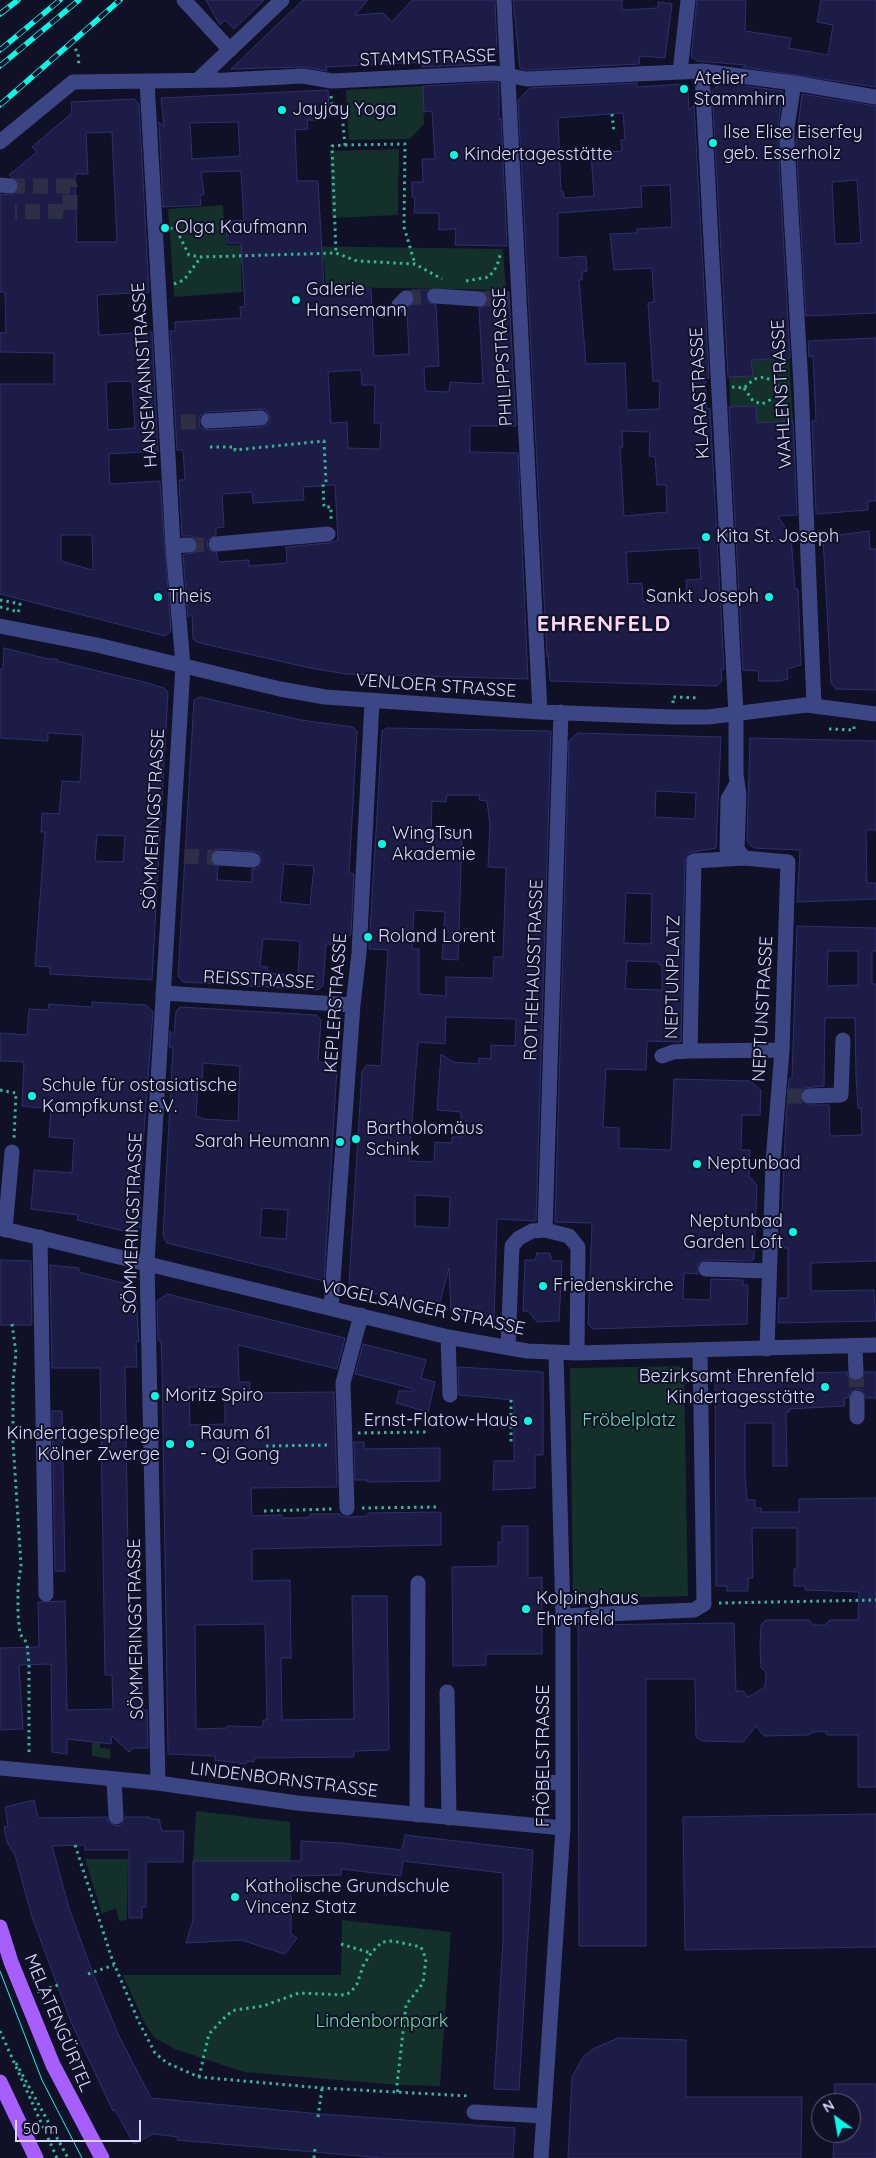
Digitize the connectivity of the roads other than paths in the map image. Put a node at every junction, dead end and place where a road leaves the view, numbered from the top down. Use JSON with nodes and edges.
{"nodes":[{"id":1,"x":184,"y":0,"type":"edge"},
{"id":2,"x":282,"y":0,"type":"edge"},
{"id":3,"x":504,"y":0,"type":"edge"},
{"id":4,"x":688,"y":0,"type":"edge"},
{"id":5,"x":230,"y":50,"type":"junction"},
{"id":6,"x":702,"y":71,"type":"junction"},
{"id":7,"x":680,"y":72,"type":"junction"},
{"id":8,"x":509,"y":75,"type":"junction"},
{"id":9,"x":199,"y":79,"type":"junction"},
{"id":10,"x":147,"y":82,"type":"junction"},
{"id":11,"x":794,"y":83,"type":"junction"},
{"id":12,"x":876,"y":97,"type":"edge"},
{"id":13,"x":0,"y":142,"type":"edge"},
{"id":14,"x":435,"y":296,"type":"tunnel mouth"},
{"id":15,"x":479,"y":299,"type":"tunnel mouth"},
{"id":16,"x":261,"y":418,"type":"dead end"},
{"id":17,"x":208,"y":421,"type":"tunnel mouth"},
{"id":18,"x":328,"y":534,"type":"road end"},
{"id":19,"x":216,"y":544,"type":"tunnel mouth"},
{"id":20,"x":189,"y":545,"type":"tunnel mouth"},
{"id":21,"x":173,"y":546,"type":"junction"},
{"id":22,"x":0,"y":626,"type":"edge"},
{"id":23,"x":183,"y":666,"type":"junction"},
{"id":24,"x":372,"y":701,"type":"junction"},
{"id":25,"x":814,"y":705,"type":"junction"},
{"id":26,"x":540,"y":712,"type":"junction"},
{"id":27,"x":561,"y":712,"type":"junction"},
{"id":28,"x":736,"y":714,"type":"junction"},
{"id":29,"x":876,"y":714,"type":"edge"},
{"id":30,"x":736,"y":785,"type":"junction"},
{"id":31,"x":727,"y":849,"type":"dead end"},
{"id":32,"x":219,"y":858,"type":"tunnel mouth"},
{"id":33,"x":744,"y":858,"type":"junction"},
{"id":34,"x":254,"y":860,"type":"dead end"},
{"id":35,"x":163,"y":993,"type":"junction"},
{"id":36,"x":354,"y":1004,"type":"junction"},
{"id":37,"x":843,"y":1040,"type":"dead end"},
{"id":38,"x":782,"y":1050,"type":"junction"},
{"id":39,"x":690,"y":1051,"type":"junction"},
{"id":40,"x":662,"y":1056,"type":"dead end"},
{"id":41,"x":809,"y":1096,"type":"tunnel mouth"},
{"id":42,"x":13,"y":1148,"type":"road end"},
{"id":43,"x":2,"y":1229,"type":"edge"},
{"id":44,"x":545,"y":1230,"type":"junction"},
{"id":45,"x":40,"y":1237,"type":"junction"},
{"id":46,"x":147,"y":1263,"type":"junction"},
{"id":47,"x":706,"y":1269,"type":"dead end"},
{"id":48,"x":769,"y":1271,"type":"junction"},
{"id":49,"x":332,"y":1308,"type":"junction"},
{"id":50,"x":361,"y":1315,"type":"junction"},
{"id":51,"x":448,"y":1337,"type":"junction"},
{"id":52,"x":876,"y":1345,"type":"edge"},
{"id":53,"x":855,"y":1346,"type":"junction"},
{"id":54,"x":508,"y":1348,"type":"junction"},
{"id":55,"x":767,"y":1349,"type":"junction"},
{"id":56,"x":700,"y":1351,"type":"junction"},
{"id":57,"x":556,"y":1353,"type":"junction"},
{"id":58,"x":578,"y":1353,"type":"junction"},
{"id":59,"x":856,"y":1372,"type":"tunnel mouth"},
{"id":60,"x":450,"y":1395,"type":"dead end"},
{"id":61,"x":857,"y":1398,"type":"tunnel mouth"},
{"id":62,"x":857,"y":1417,"type":"dead end"},
{"id":63,"x":347,"y":1508,"type":"dead end"},
{"id":64,"x":418,"y":1583,"type":"dead end"},
{"id":65,"x":46,"y":1594,"type":"dead end"},
{"id":66,"x":563,"y":1616,"type":"junction"},
{"id":67,"x":447,"y":1692,"type":"dead end"},
{"id":68,"x":0,"y":1768,"type":"edge"},
{"id":69,"x":114,"y":1780,"type":"junction"},
{"id":70,"x":563,"y":1782,"type":"junction"},
{"id":71,"x":158,"y":1783,"type":"junction"},
{"id":72,"x":542,"y":1783,"type":"dead end"},
{"id":73,"x":417,"y":1815,"type":"junction"},
{"id":74,"x":116,"y":1817,"type":"dead end"},
{"id":75,"x":449,"y":1818,"type":"junction"},
{"id":76,"x":563,"y":1828,"type":"junction"},
{"id":77,"x":0,"y":1927,"type":"edge"},
{"id":78,"x":0,"y":2082,"type":"edge"},
{"id":79,"x":474,"y":2112,"type":"dead end"},
{"id":80,"x":544,"y":2116,"type":"junction"},
{"id":81,"x":36,"y":2158,"type":"edge"},
{"id":82,"x":102,"y":2158,"type":"edge"},
{"id":83,"x":541,"y":2158,"type":"edge"}],
"edges":[{"from":1,"to":5,"type":"street"},
{"from":2,"to":5,"type":"street"},
{"from":3,"to":8,"type":"street","name":"PHILIPPSTRASSE"},
{"from":4,"to":7,"type":"street"},
{"from":5,"to":9,"type":"street"},
{"from":6,"to":7,"type":"street","name":"STAMMSTRASSE"},
{"from":6,"to":11,"type":"street","name":"STAMMSTRASSE"},
{"from":6,"to":28,"type":"street","name":"KLARASTRASSE"},
{"from":7,"to":8,"type":"street","name":"STAMMSTRASSE"},
{"from":8,"to":9,"type":"street","name":"STAMMSTRASSE"},
{"from":8,"to":26,"type":"street","name":"PHILIPPSTRASSE"},
{"from":9,"to":10,"type":"street","name":"STAMMSTRASSE"},
{"from":10,"to":13,"type":"street","name":"STAMMSTRASSE"},
{"from":10,"to":21,"type":"street","name":"HANSEMANNSTRASSE"},
{"from":11,"to":12,"type":"street","name":"STAMMSTRASSE"},
{"from":11,"to":25,"type":"street","name":"WAHLENSTRASSE"},
{"from":14,"to":15,"type":"street"},
{"from":16,"to":17,"type":"street"},
{"from":18,"to":19,"type":"street"},
{"from":20,"to":21,"type":"street"},
{"from":21,"to":23,"type":"street","name":"HANSEMANNSTRASSE"},
{"from":22,"to":23,"type":"street","name":"VENLOER STRASSE"},
{"from":23,"to":24,"type":"street","name":"VENLOER STRASSE"},
{"from":23,"to":35,"type":"street","name":"SÖMMERINGSTRASSE"},
{"from":24,"to":26,"type":"street","name":"VENLOER STRASSE"},
{"from":24,"to":36,"type":"street","name":"KEPLERSTRASSE"},
{"from":25,"to":28,"type":"street","name":"VENLOER STRASSE"},
{"from":25,"to":29,"type":"street","name":"VENLOER STRASSE"},
{"from":26,"to":27,"type":"street","name":"VENLOER STRASSE"},
{"from":27,"to":28,"type":"street","name":"VENLOER STRASSE"},
{"from":27,"to":44,"type":"street","name":"ROTHEHAUSSTRASSE"},
{"from":28,"to":30,"type":"street"},
{"from":30,"to":31,"type":"street"},
{"from":30,"to":33,"type":"street"},
{"from":32,"to":34,"type":"street"},
{"from":33,"to":38,"type":"street","name":"NEPTUNSTRASSE"},
{"from":33,"to":39,"type":"street","name":"NEPTUNPLATZ"},
{"from":35,"to":36,"type":"street","name":"REISSTRASSE"},
{"from":35,"to":46,"type":"street","name":"SÖMMERINGSTRASSE"},
{"from":36,"to":49,"type":"street","name":"KEPLERSTRASSE"},
{"from":37,"to":41,"type":"street"},
{"from":38,"to":39,"type":"street","name":"NEPTUNPLATZ"},
{"from":38,"to":48,"type":"street","name":"NEPTUNSTRASSE"},
{"from":39,"to":40,"type":"street"},
{"from":42,"to":43,"type":"street"},
{"from":43,"to":45,"type":"street","name":"VOGELSANGER STRASSE"},
{"from":44,"to":54,"type":"street"},
{"from":44,"to":58,"type":"street"},
{"from":45,"to":46,"type":"street","name":"VOGELSANGER STRASSE"},
{"from":45,"to":65,"type":"street"},
{"from":46,"to":49,"type":"street","name":"VOGELSANGER STRASSE"},
{"from":46,"to":71,"type":"street","name":"SÖMMERINGSTRASSE"},
{"from":47,"to":48,"type":"street"},
{"from":48,"to":55,"type":"street","name":"NEPTUNSTRASSE"},
{"from":49,"to":50,"type":"street","name":"VOGELSANGER STRASSE"},
{"from":50,"to":51,"type":"street","name":"VOGELSANGER STRASSE"},
{"from":50,"to":63,"type":"street"},
{"from":51,"to":54,"type":"street","name":"VOGELSANGER STRASSE"},
{"from":51,"to":60,"type":"street"},
{"from":52,"to":53,"type":"street","name":"VOGELSANGER STRASSE"},
{"from":53,"to":55,"type":"street","name":"VOGELSANGER STRASSE"},
{"from":53,"to":59,"type":"street"},
{"from":54,"to":57,"type":"street","name":"VOGELSANGER STRASSE"},
{"from":55,"to":56,"type":"street","name":"VOGELSANGER STRASSE"},
{"from":56,"to":58,"type":"street","name":"VOGELSANGER STRASSE"},
{"from":56,"to":66,"type":"street"},
{"from":57,"to":58,"type":"street","name":"VOGELSANGER STRASSE"},
{"from":57,"to":66,"type":"street","name":"FRÖBELSTRASSE"},
{"from":61,"to":62,"type":"street"},
{"from":64,"to":73,"type":"street"},
{"from":66,"to":70,"type":"street","name":"FRÖBELSTRASSE"},
{"from":67,"to":75,"type":"street"},
{"from":68,"to":69,"type":"street","name":"LINDENBORNSTRASSE"},
{"from":69,"to":71,"type":"street","name":"LINDENBORNSTRASSE"},
{"from":69,"to":74,"type":"street"},
{"from":70,"to":72,"type":"street"},
{"from":70,"to":76,"type":"street","name":"FRÖBELSTRASSE"},
{"from":71,"to":73,"type":"street","name":"LINDENBORNSTRASSE"},
{"from":73,"to":75,"type":"street","name":"LINDENBORNSTRASSE"},
{"from":75,"to":76,"type":"street","name":"LINDENBORNSTRASSE"},
{"from":76,"to":80,"type":"street","name":"FRÖBELSTRASSE"},
{"from":77,"to":82,"type":"main road","name":"MELATENGÜRTEL"},
{"from":78,"to":81,"type":"main road"},
{"from":79,"to":80,"type":"street"},
{"from":80,"to":83,"type":"street","name":"FRÖBELSTRASSE"}]}
